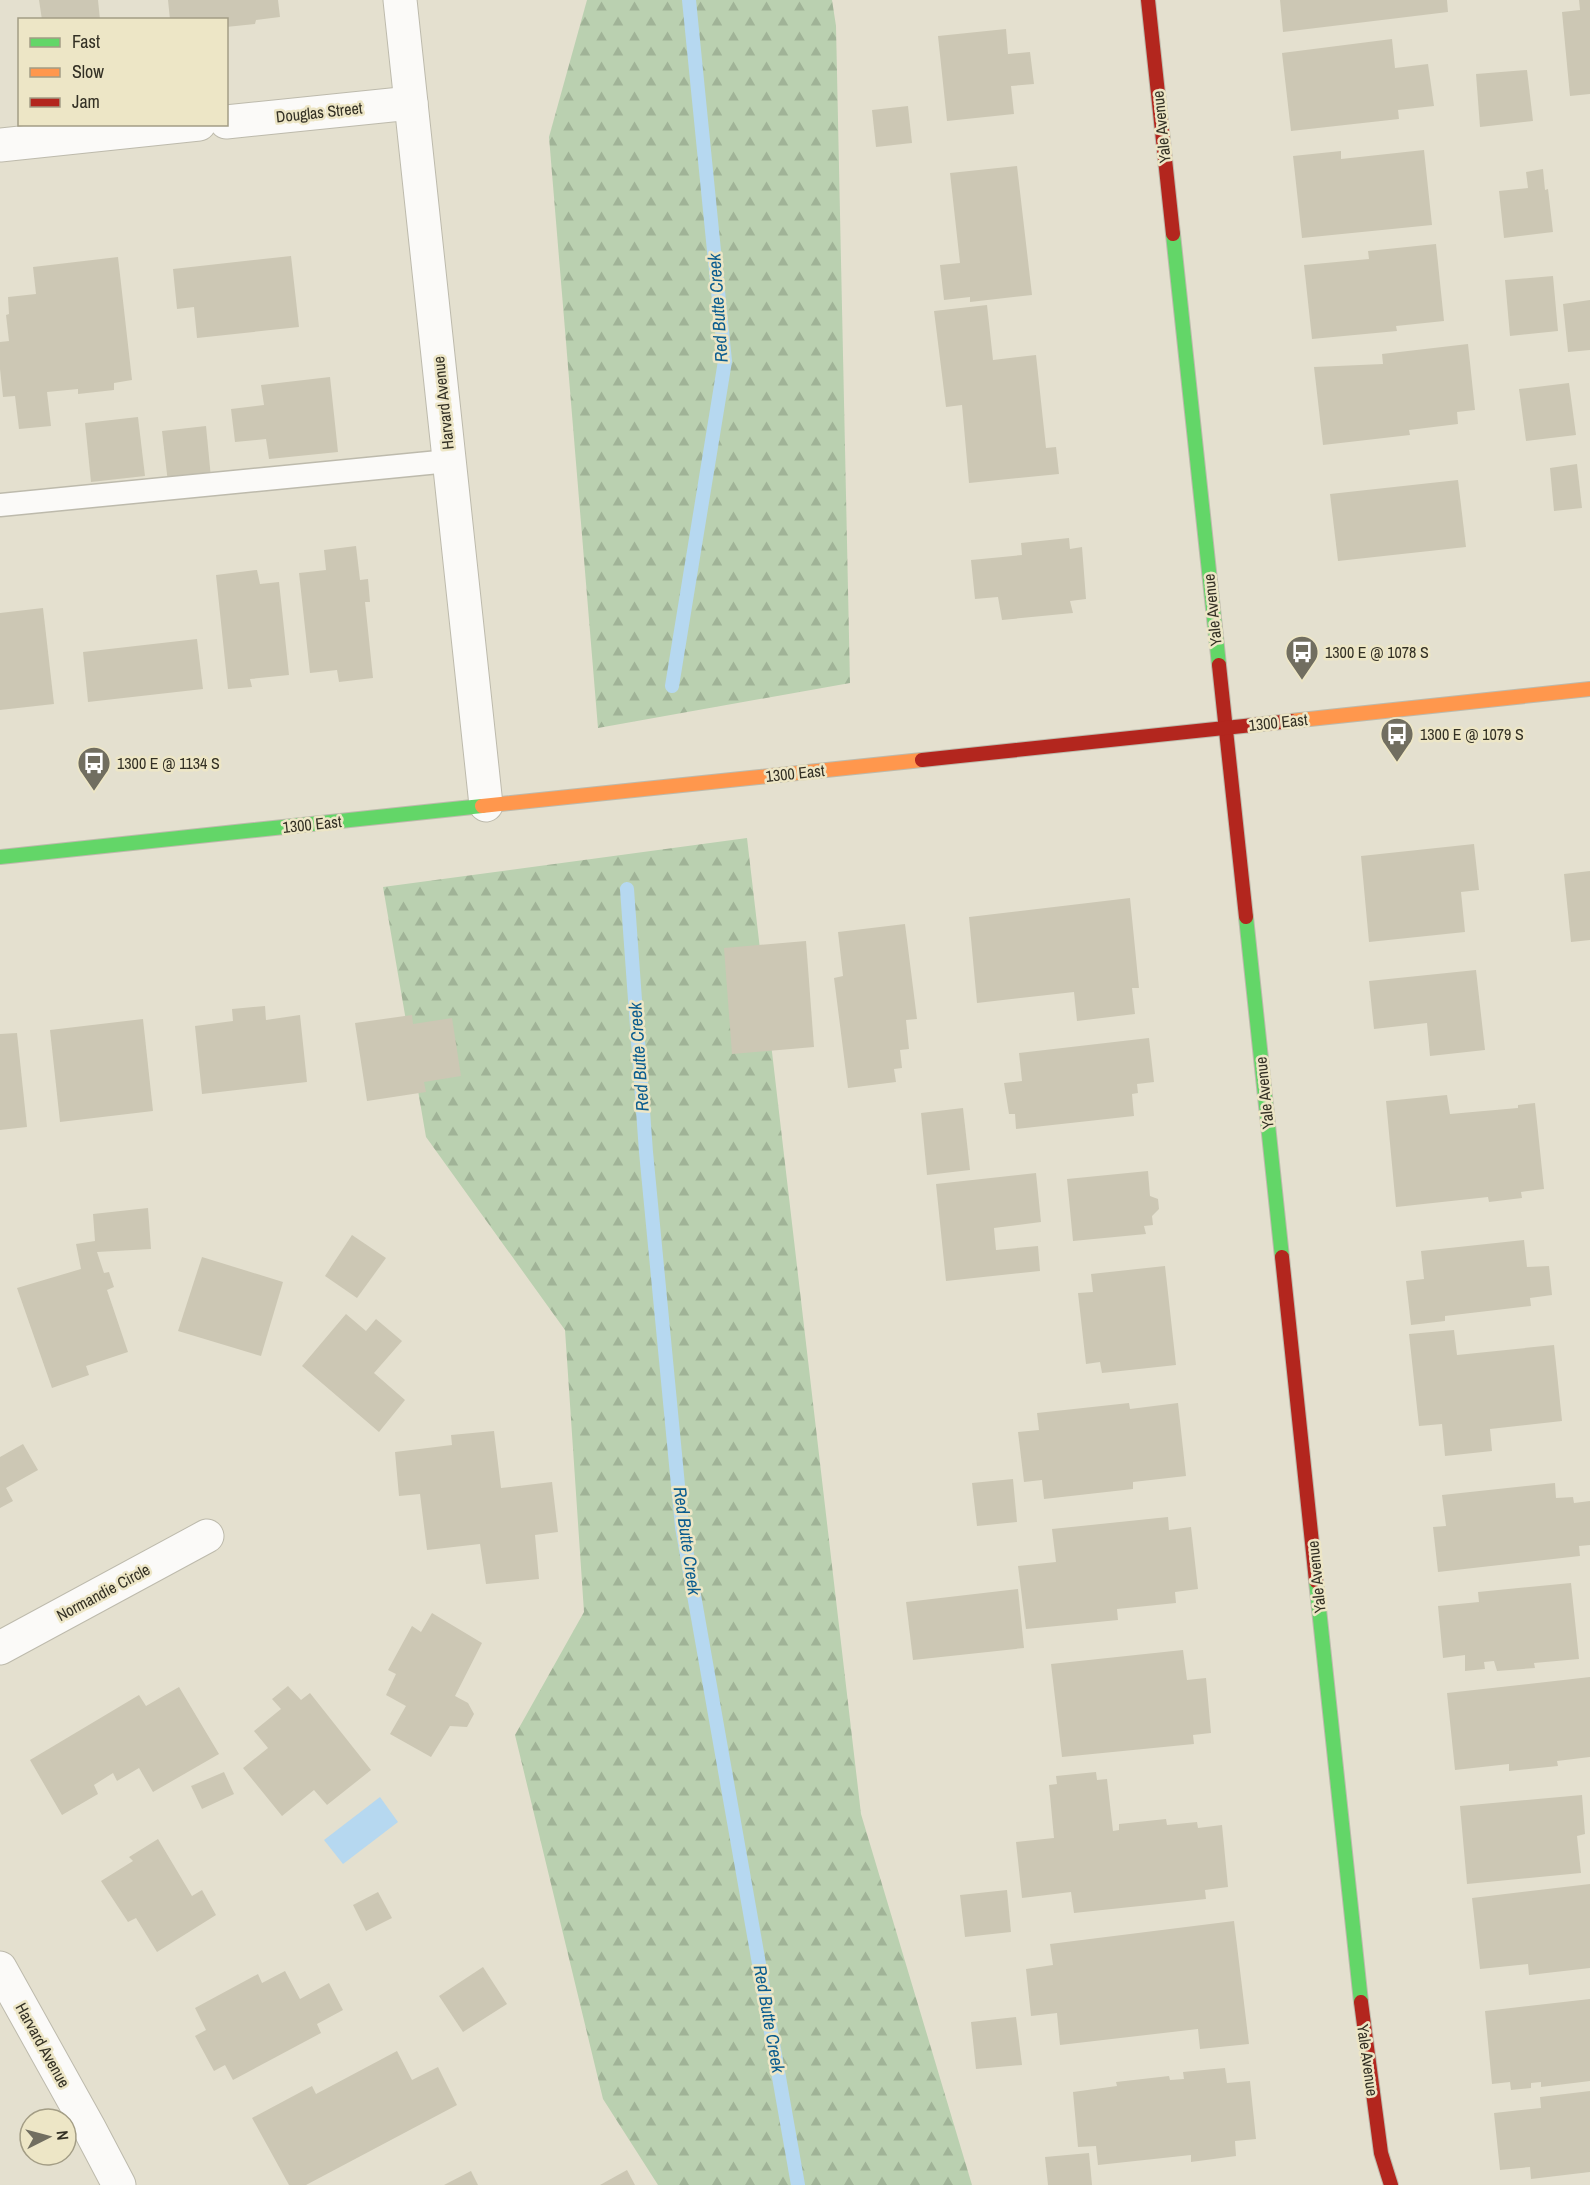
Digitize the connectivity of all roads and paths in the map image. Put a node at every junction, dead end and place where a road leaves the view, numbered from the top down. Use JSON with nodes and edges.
{"nodes":[{"id":1,"x":400,"y":0,"type":"edge"},
{"id":2,"x":1148,"y":0,"type":"edge"},
{"id":3,"x":411,"y":103,"type":"junction"},
{"id":4,"x":228,"y":122,"type":"edge"},
{"id":5,"x":180,"y":126,"type":"edge"},
{"id":6,"x":0,"y":145,"type":"edge"},
{"id":7,"x":449,"y":460,"type":"junction"},
{"id":8,"x":0,"y":505,"type":"edge"},
{"id":9,"x":1590,"y":689,"type":"edge"},
{"id":10,"x":1225,"y":728,"type":"junction"},
{"id":11,"x":486,"y":805,"type":"junction"},
{"id":12,"x":0,"y":857,"type":"edge"},
{"id":13,"x":207,"y":1536,"type":"dead end"},
{"id":14,"x":0,"y":1648,"type":"edge"},
{"id":15,"x":0,"y":1968,"type":"edge"},
{"id":16,"x":119,"y":2185,"type":"edge"},
{"id":17,"x":1391,"y":2185,"type":"edge"}],
"edges":[{"from":1,"to":3,"type":"street","name":"Harvard Avenue"},
{"from":2,"to":10,"type":"street","name":"Yale Avenue"},
{"from":3,"to":4,"type":"street","name":"Douglas Street"},
{"from":3,"to":7,"type":"street","name":"Harvard Avenue"},
{"from":5,"to":6,"type":"street"},
{"from":7,"to":8,"type":"lane"},
{"from":7,"to":11,"type":"street","name":"Harvard Avenue"},
{"from":9,"to":10,"type":"street","name":"1300 East"},
{"from":10,"to":11,"type":"street","name":"1300 East"},
{"from":10,"to":17,"type":"street","name":"Yale Avenue"},
{"from":11,"to":12,"type":"street","name":"1300 East"},
{"from":13,"to":14,"type":"street","name":"Normandie Circle"},
{"from":15,"to":16,"type":"street","name":"Harvard Avenue"}]}
